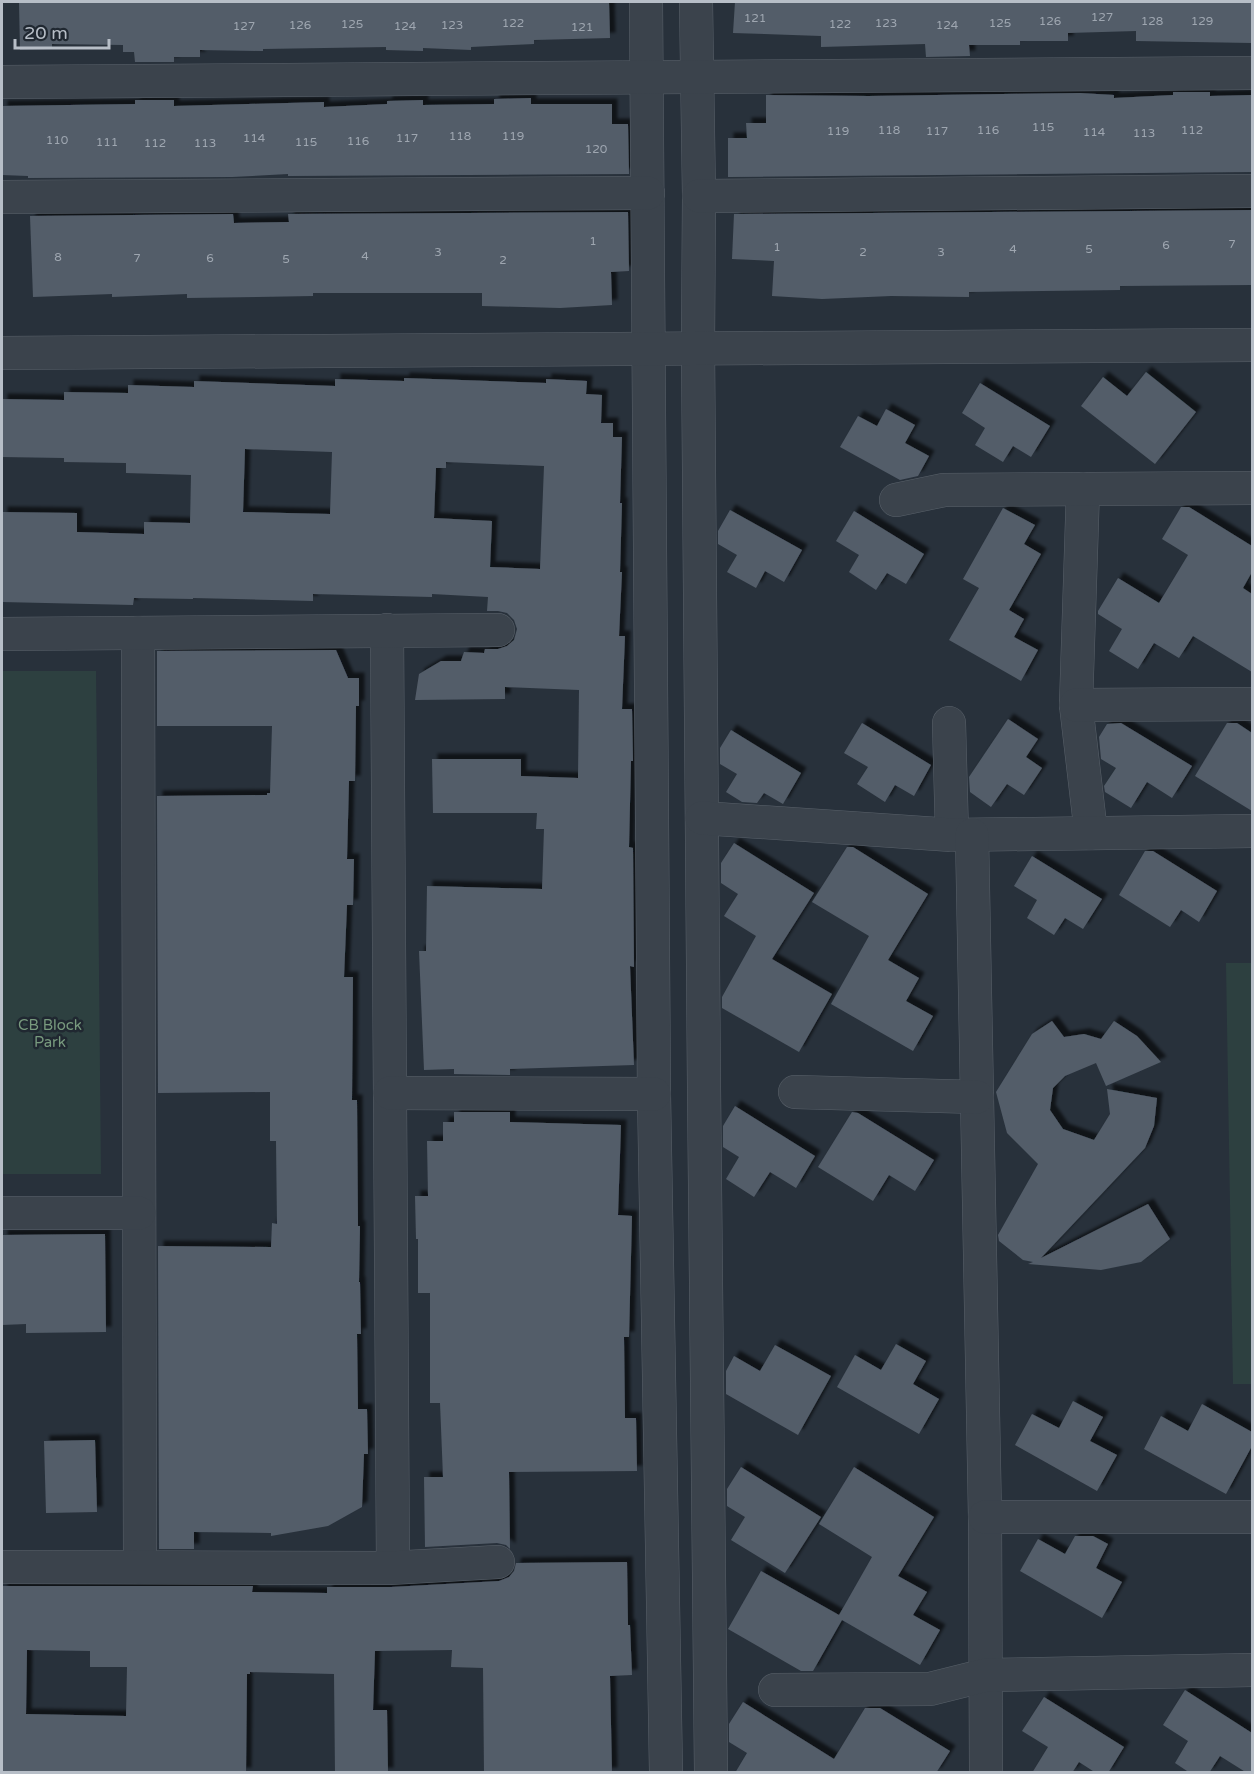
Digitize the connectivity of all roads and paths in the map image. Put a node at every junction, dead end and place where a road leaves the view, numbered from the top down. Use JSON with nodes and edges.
{"nodes":[{"id":1,"x":646,"y":2,"type":"edge"},
{"id":2,"x":696,"y":2,"type":"edge"},
{"id":3,"x":1252,"y":72,"type":"edge"},
{"id":4,"x":647,"y":77,"type":"junction"},
{"id":5,"x":697,"y":77,"type":"junction"},
{"id":6,"x":2,"y":82,"type":"edge"},
{"id":7,"x":1252,"y":191,"type":"edge"},
{"id":8,"x":648,"y":193,"type":"junction"},
{"id":9,"x":2,"y":196,"type":"edge"},
{"id":10,"x":699,"y":196,"type":"junction"},
{"id":11,"x":1252,"y":345,"type":"edge"},
{"id":12,"x":698,"y":347,"type":"junction"},
{"id":13,"x":648,"y":348,"type":"junction"},
{"id":14,"x":2,"y":353,"type":"edge"},
{"id":15,"x":1252,"y":488,"type":"edge"},
{"id":16,"x":1083,"y":489,"type":"junction"},
{"id":17,"x":896,"y":500,"type":"dead end"},
{"id":18,"x":387,"y":630,"type":"junction"},
{"id":19,"x":498,"y":630,"type":"dead end"},
{"id":20,"x":138,"y":633,"type":"junction"},
{"id":21,"x":2,"y":634,"type":"edge"},
{"id":22,"x":1252,"y":704,"type":"edge"},
{"id":23,"x":1076,"y":705,"type":"junction"},
{"id":24,"x":949,"y":723,"type":"dead end"},
{"id":25,"x":1252,"y":831,"type":"edge"},
{"id":26,"x":1091,"y":833,"type":"junction"},
{"id":27,"x":702,"y":834,"type":"junction"},
{"id":28,"x":962,"y":835,"type":"junction"},
{"id":29,"x":652,"y":853,"type":"junction"},
{"id":30,"x":795,"y":1092,"type":"dead end"},
{"id":31,"x":390,"y":1093,"type":"junction"},
{"id":32,"x":654,"y":1094,"type":"junction"},
{"id":33,"x":977,"y":1097,"type":"junction"},
{"id":34,"x":2,"y":1213,"type":"edge"},
{"id":35,"x":139,"y":1213,"type":"junction"},
{"id":36,"x":985,"y":1517,"type":"junction"},
{"id":37,"x":1252,"y":1517,"type":"edge"},
{"id":38,"x":498,"y":1562,"type":"dead end"},
{"id":39,"x":2,"y":1567,"type":"edge"},
{"id":40,"x":140,"y":1567,"type":"junction"},
{"id":41,"x":393,"y":1567,"type":"junction"},
{"id":42,"x":1252,"y":1670,"type":"edge"},
{"id":43,"x":986,"y":1675,"type":"junction"},
{"id":44,"x":775,"y":1690,"type":"dead end"},
{"id":45,"x":666,"y":1773,"type":"edge"},
{"id":46,"x":711,"y":1773,"type":"edge"},
{"id":47,"x":986,"y":1773,"type":"edge"}],
"edges":[{"from":1,"to":4,"type":"street"},
{"from":2,"to":5,"type":"street"},
{"from":3,"to":5,"type":"street"},
{"from":4,"to":5,"type":"street"},
{"from":4,"to":6,"type":"street"},
{"from":4,"to":8,"type":"street"},
{"from":5,"to":10,"type":"street"},
{"from":7,"to":10,"type":"street"},
{"from":8,"to":9,"type":"street"},
{"from":8,"to":13,"type":"street"},
{"from":10,"to":12,"type":"street"},
{"from":11,"to":12,"type":"street"},
{"from":12,"to":13,"type":"street"},
{"from":12,"to":27,"type":"street"},
{"from":13,"to":14,"type":"street"},
{"from":13,"to":29,"type":"street"},
{"from":15,"to":16,"type":"street"},
{"from":16,"to":17,"type":"street"},
{"from":16,"to":23,"type":"street"},
{"from":18,"to":19,"type":"street"},
{"from":18,"to":20,"type":"street"},
{"from":18,"to":31,"type":"street"},
{"from":20,"to":21,"type":"street"},
{"from":20,"to":35,"type":"street"},
{"from":22,"to":23,"type":"street"},
{"from":23,"to":26,"type":"street"},
{"from":24,"to":28,"type":"street"},
{"from":25,"to":26,"type":"street"},
{"from":26,"to":28,"type":"street"},
{"from":27,"to":28,"type":"street"},
{"from":27,"to":29,"type":"street"},
{"from":27,"to":46,"type":"street"},
{"from":28,"to":33,"type":"street"},
{"from":29,"to":32,"type":"street"},
{"from":30,"to":33,"type":"street"},
{"from":31,"to":32,"type":"street"},
{"from":31,"to":41,"type":"street"},
{"from":32,"to":45,"type":"street"},
{"from":33,"to":36,"type":"street"},
{"from":34,"to":35,"type":"street"},
{"from":35,"to":40,"type":"street"},
{"from":36,"to":37,"type":"street"},
{"from":36,"to":43,"type":"street"},
{"from":38,"to":41,"type":"street"},
{"from":39,"to":40,"type":"street"},
{"from":40,"to":41,"type":"street"},
{"from":42,"to":43,"type":"street"},
{"from":43,"to":44,"type":"street"},
{"from":43,"to":47,"type":"street"}]}
